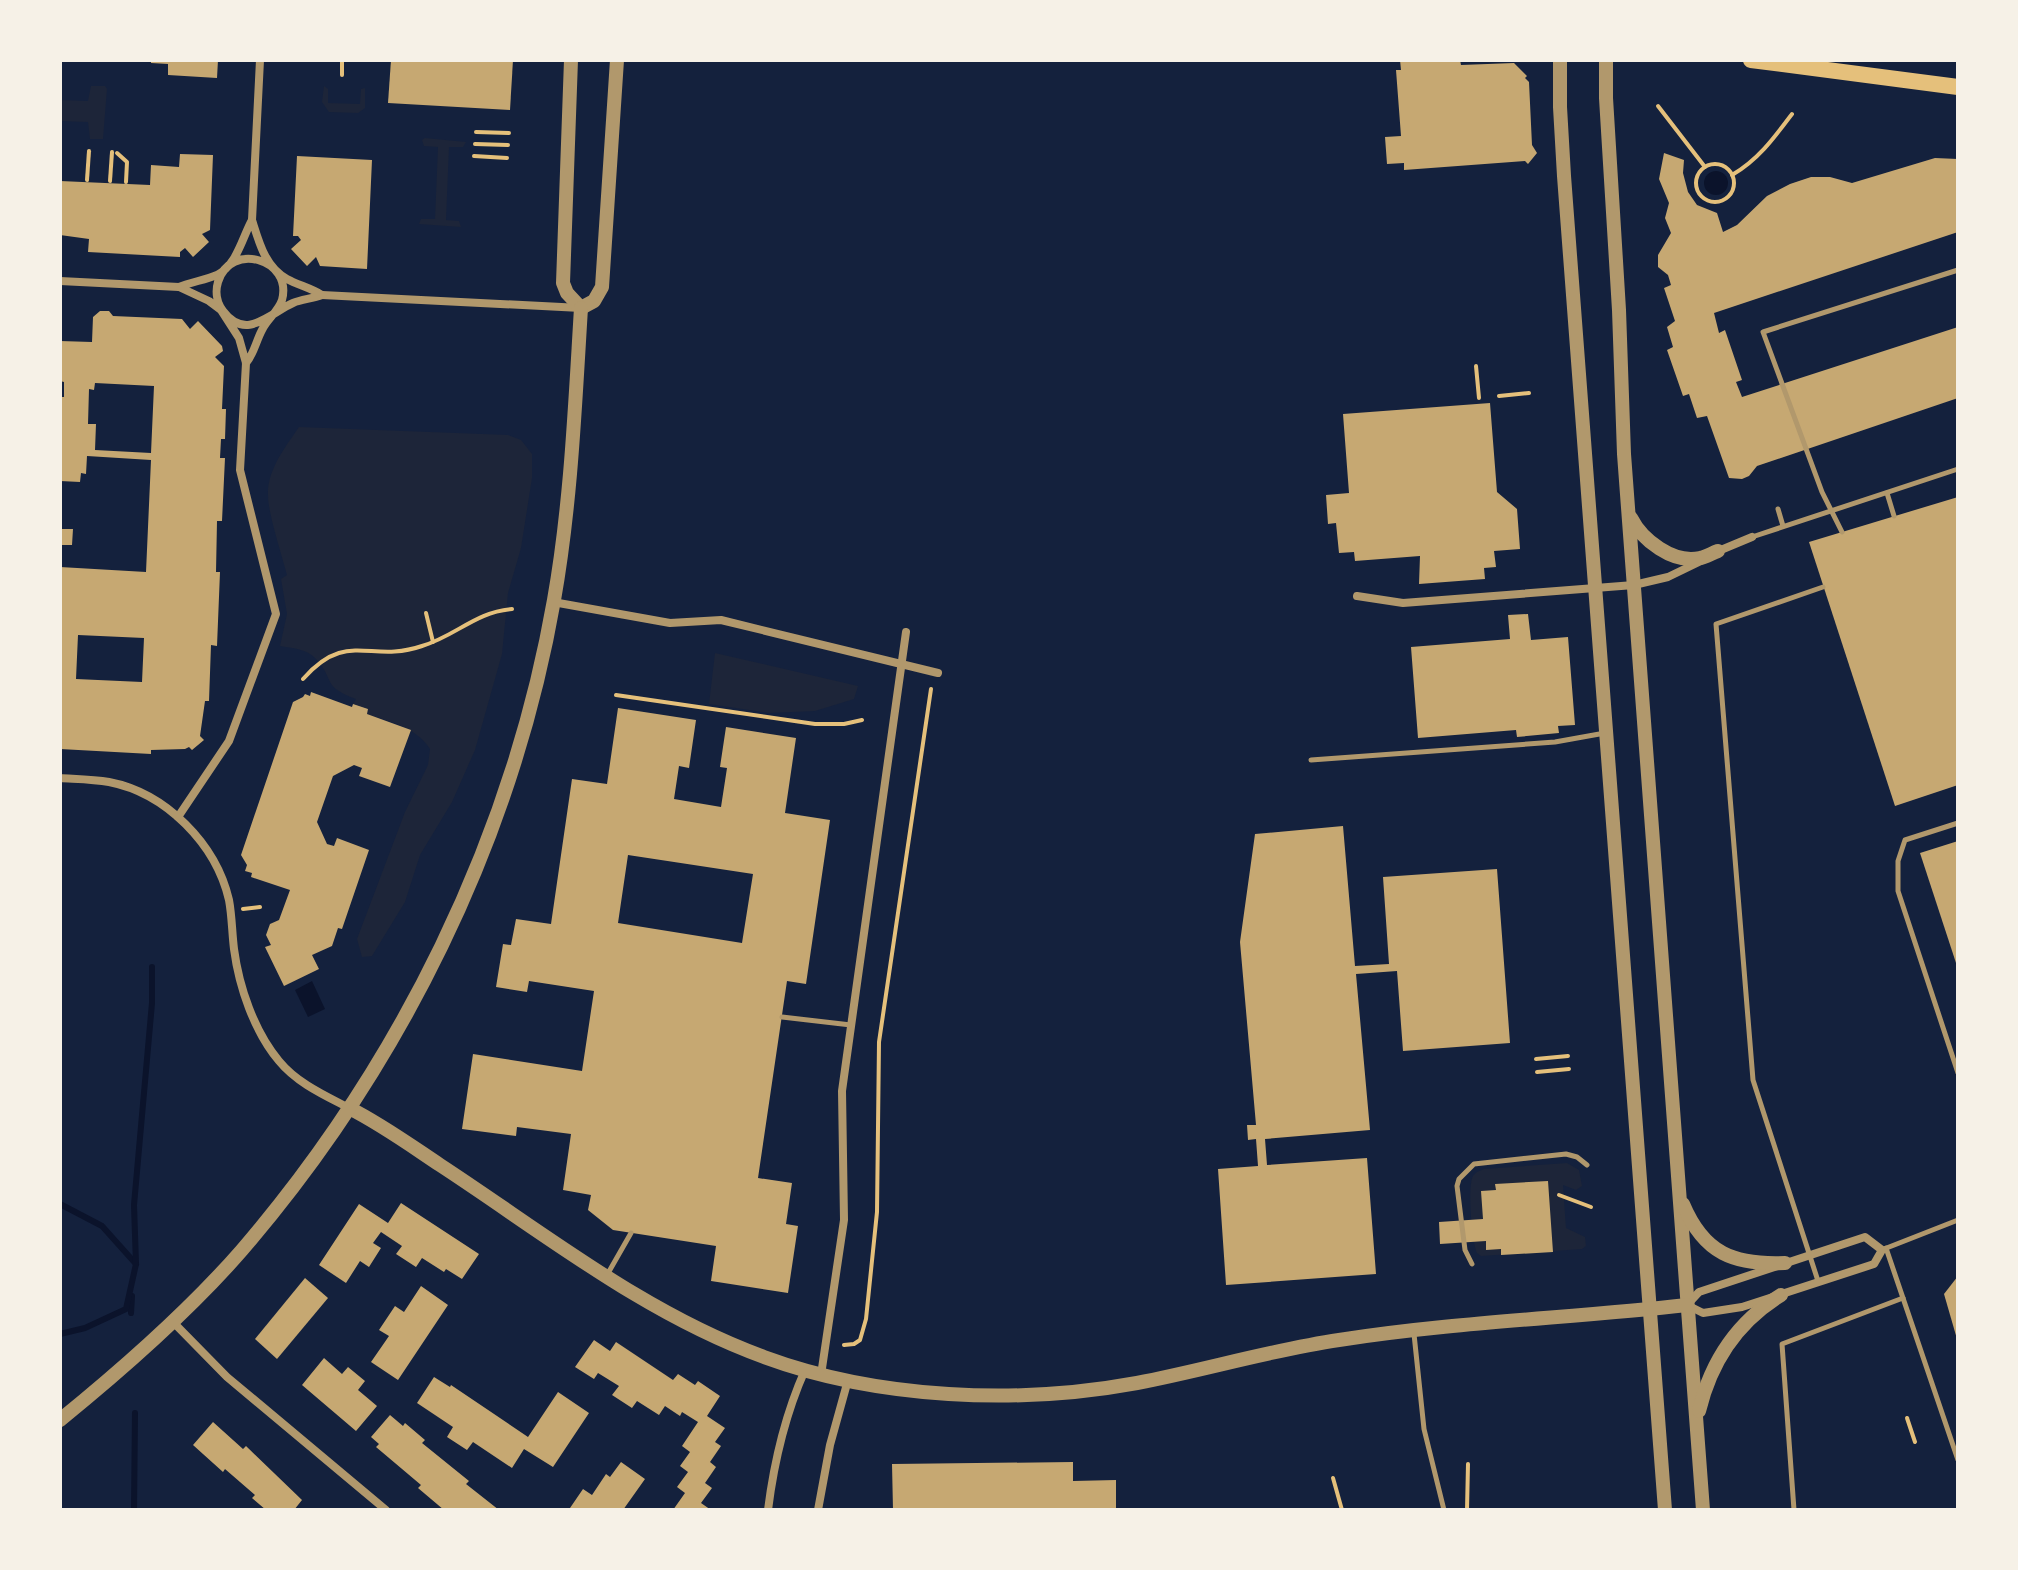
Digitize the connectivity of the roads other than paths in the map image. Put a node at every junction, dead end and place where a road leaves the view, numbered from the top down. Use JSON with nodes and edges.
{"nodes":[{"id":1,"x":260,"y":60,"type":"edge"},
{"id":2,"x":571,"y":60,"type":"edge"},
{"id":3,"x":617,"y":60,"type":"edge"},
{"id":4,"x":1560,"y":60,"type":"edge"},
{"id":5,"x":1606,"y":60,"type":"edge"},
{"id":6,"x":1751,"y":60,"type":"edge"},
{"id":7,"x":1958,"y":87,"type":"edge"},
{"id":8,"x":252,"y":220,"type":"junction"},
{"id":9,"x":274,"y":268,"type":"junction"},
{"id":10,"x":225,"y":269,"type":"junction"},
{"id":11,"x":1958,"y":270,"type":"edge"},
{"id":12,"x":60,"y":281,"type":"edge"},
{"id":13,"x":179,"y":287,"type":"junction"},
{"id":14,"x":322,"y":295,"type":"junction"},
{"id":15,"x":581,"y":308,"type":"junction"},
{"id":16,"x":226,"y":314,"type":"junction"},
{"id":17,"x":271,"y":317,"type":"junction"},
{"id":18,"x":246,"y":363,"type":"junction"},
{"id":19,"x":1958,"y":469,"type":"edge"},
{"id":20,"x":1887,"y":493,"type":"junction"},
{"id":21,"x":1778,"y":509,"type":"dead end"},
{"id":22,"x":1628,"y":512,"type":"junction"},
{"id":23,"x":1894,"y":516,"type":"dead end"},
{"id":24,"x":1783,"y":526,"type":"junction"},
{"id":25,"x":1842,"y":532,"type":"dead end"},
{"id":26,"x":1752,"y":537,"type":"joint"},
{"id":27,"x":1718,"y":551,"type":"junction"},
{"id":28,"x":1634,"y":585,"type":"junction"},
{"id":29,"x":1823,"y":587,"type":"dead end"},
{"id":30,"x":1596,"y":589,"type":"junction"},
{"id":31,"x":1357,"y":596,"type":"dead end"},
{"id":32,"x":553,"y":602,"type":"junction"},
{"id":33,"x":906,"y":632,"type":"dead end"},
{"id":34,"x":901,"y":665,"type":"junction"},
{"id":35,"x":938,"y":673,"type":"dead end"},
{"id":36,"x":1607,"y":733,"type":"junction"},
{"id":37,"x":1311,"y":760,"type":"dead end"},
{"id":38,"x":60,"y":778,"type":"edge"},
{"id":39,"x":178,"y":817,"type":"junction"},
{"id":40,"x":1958,"y":823,"type":"edge"},
{"id":41,"x":782,"y":1017,"type":"dead end"},
{"id":42,"x":851,"y":1025,"type":"junction"},
{"id":43,"x":1958,"y":1073,"type":"edge"},
{"id":44,"x":349,"y":1108,"type":"junction"},
{"id":45,"x":1587,"y":1165,"type":"dead end"},
{"id":46,"x":1679,"y":1188,"type":"junction"},
{"id":47,"x":1958,"y":1220,"type":"edge"},
{"id":48,"x":631,"y":1233,"type":"dead end"},
{"id":49,"x":1884,"y":1249,"type":"junction"},
{"id":50,"x":1809,"y":1255,"type":"junction"},
{"id":51,"x":1785,"y":1263,"type":"junction"},
{"id":52,"x":1472,"y":1264,"type":"dead end"},
{"id":53,"x":607,"y":1276,"type":"junction"},
{"id":54,"x":1818,"y":1282,"type":"junction"},
{"id":55,"x":1781,"y":1295,"type":"junction"},
{"id":56,"x":1903,"y":1298,"type":"junction"},
{"id":57,"x":1687,"y":1305,"type":"junction"},
{"id":58,"x":1650,"y":1309,"type":"junction"},
{"id":59,"x":173,"y":1322,"type":"junction"},
{"id":60,"x":1413,"y":1329,"type":"junction"},
{"id":61,"x":805,"y":1370,"type":"junction"},
{"id":62,"x":821,"y":1376,"type":"junction"},
{"id":63,"x":848,"y":1380,"type":"junction"},
{"id":64,"x":60,"y":1420,"type":"edge"},
{"id":65,"x":1697,"y":1428,"type":"junction"},
{"id":66,"x":1958,"y":1460,"type":"edge"},
{"id":67,"x":386,"y":1510,"type":"edge"},
{"id":68,"x":768,"y":1510,"type":"edge"},
{"id":69,"x":818,"y":1510,"type":"edge"},
{"id":70,"x":1444,"y":1510,"type":"edge"},
{"id":71,"x":1665,"y":1510,"type":"edge"},
{"id":72,"x":1703,"y":1510,"type":"edge"},
{"id":73,"x":1794,"y":1510,"type":"edge"}],
"edges":[{"from":1,"to":8,"type":"street"},
{"from":2,"to":15,"type":"street"},
{"from":3,"to":15,"type":"street"},
{"from":4,"to":30,"type":"street"},
{"from":5,"to":22,"type":"street"},
{"from":6,"to":7,"type":"main road"},
{"from":8,"to":9,"type":"street"},
{"from":8,"to":10,"type":"street"},
{"from":9,"to":10,"type":"street"},
{"from":9,"to":14,"type":"street"},
{"from":9,"to":17,"type":"street"},
{"from":10,"to":13,"type":"street"},
{"from":10,"to":16,"type":"street"},
{"from":11,"to":25,"type":"lane"},
{"from":12,"to":13,"type":"street"},
{"from":13,"to":16,"type":"street"},
{"from":14,"to":15,"type":"street"},
{"from":14,"to":17,"type":"street"},
{"from":15,"to":32,"type":"street"},
{"from":16,"to":17,"type":"street"},
{"from":16,"to":18,"type":"street"},
{"from":17,"to":18,"type":"street"},
{"from":18,"to":39,"type":"street"},
{"from":19,"to":20,"type":"lane"},
{"from":20,"to":23,"type":"lane"},
{"from":20,"to":24,"type":"lane"},
{"from":21,"to":24,"type":"lane"},
{"from":22,"to":27,"type":"street"},
{"from":22,"to":28,"type":"street"},
{"from":24,"to":26,"type":"lane"},
{"from":26,"to":27,"type":"street"},
{"from":27,"to":28,"type":"street"},
{"from":28,"to":30,"type":"street"},
{"from":28,"to":46,"type":"street"},
{"from":29,"to":50,"type":"lane"},
{"from":30,"to":31,"type":"street"},
{"from":30,"to":36,"type":"street"},
{"from":32,"to":34,"type":"street"},
{"from":32,"to":44,"type":"street"},
{"from":33,"to":34,"type":"street"},
{"from":34,"to":35,"type":"street"},
{"from":34,"to":42,"type":"street"},
{"from":36,"to":37,"type":"lane"},
{"from":36,"to":58,"type":"street"},
{"from":38,"to":39,"type":"street"},
{"from":39,"to":44,"type":"street"},
{"from":40,"to":43,"type":"lane"},
{"from":41,"to":42,"type":"lane"},
{"from":42,"to":62,"type":"street"},
{"from":44,"to":53,"type":"street"},
{"from":44,"to":59,"type":"street"},
{"from":45,"to":52,"type":"lane"},
{"from":46,"to":51,"type":"street"},
{"from":46,"to":57,"type":"street"},
{"from":47,"to":49,"type":"lane"},
{"from":48,"to":53,"type":"lane"},
{"from":49,"to":50,"type":"street"},
{"from":49,"to":54,"type":"street"},
{"from":49,"to":56,"type":"lane"},
{"from":50,"to":51,"type":"street"},
{"from":50,"to":54,"type":"lane"},
{"from":51,"to":57,"type":"street"},
{"from":53,"to":61,"type":"street"},
{"from":54,"to":55,"type":"street"},
{"from":55,"to":57,"type":"street"},
{"from":55,"to":65,"type":"street"},
{"from":56,"to":66,"type":"lane"},
{"from":56,"to":73,"type":"lane"},
{"from":57,"to":58,"type":"street"},
{"from":57,"to":65,"type":"street"},
{"from":58,"to":60,"type":"street"},
{"from":58,"to":71,"type":"street"},
{"from":59,"to":64,"type":"street"},
{"from":59,"to":67,"type":"street"},
{"from":60,"to":63,"type":"street"},
{"from":60,"to":70,"type":"lane"},
{"from":61,"to":62,"type":"street"},
{"from":61,"to":68,"type":"street"},
{"from":62,"to":63,"type":"street"},
{"from":63,"to":69,"type":"street"},
{"from":65,"to":72,"type":"street"}]}
